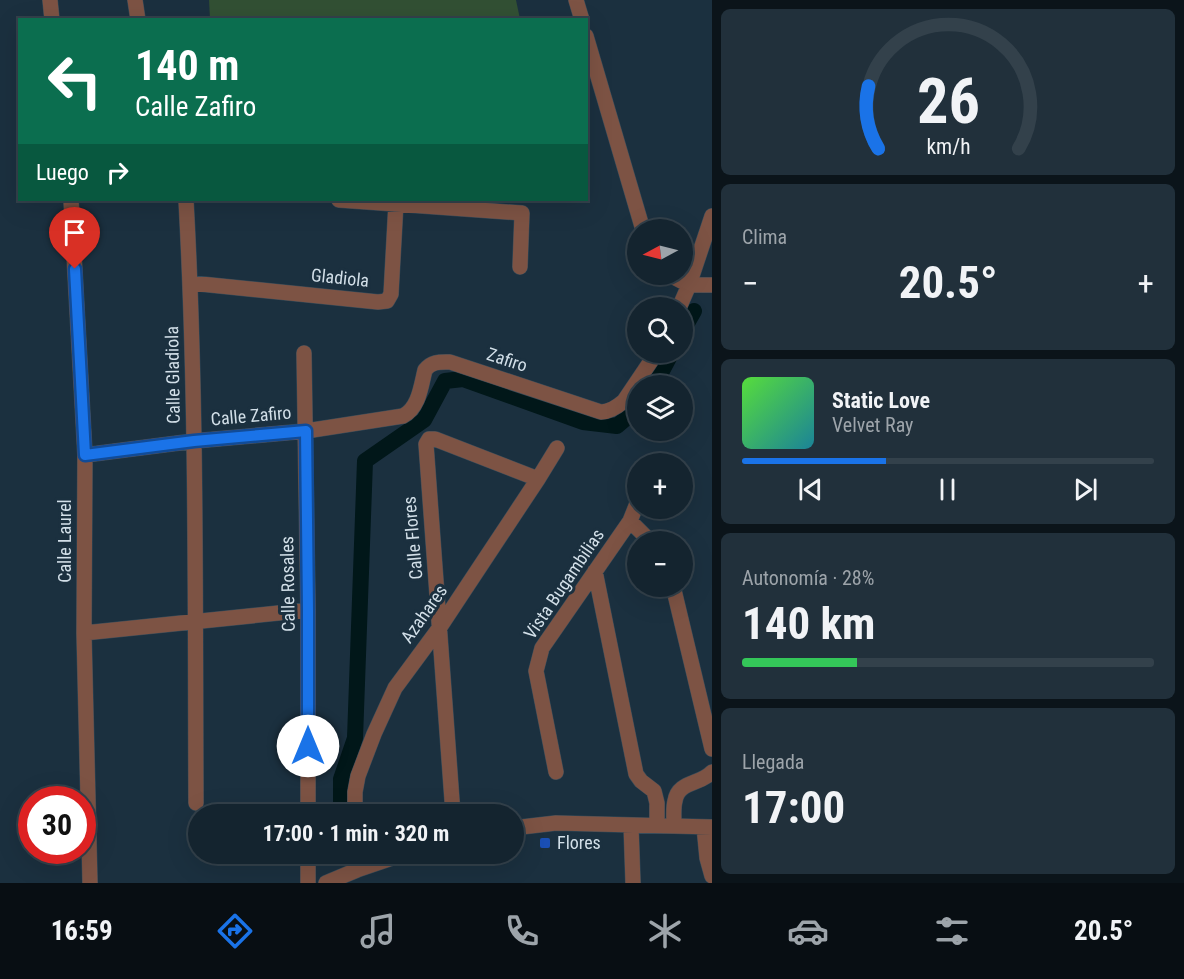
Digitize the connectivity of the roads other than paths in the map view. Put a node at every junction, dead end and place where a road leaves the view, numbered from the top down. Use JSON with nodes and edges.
{"nodes":[{"id":1,"x":50,"y":0,"type":"edge"},
{"id":2,"x":135,"y":0,"type":"edge"},
{"id":3,"x":576,"y":0,"type":"edge"},
{"id":4,"x":52,"y":18,"type":"edge"},
{"id":5,"x":138,"y":18,"type":"edge"},
{"id":6,"x":581,"y":18,"type":"edge"},
{"id":7,"x":588,"y":43,"type":"edge"},
{"id":8,"x":71,"y":201,"type":"edge"},
{"id":9,"x":186,"y":201,"type":"edge"},
{"id":10,"x":358,"y":201,"type":"edge"},
{"id":11,"x":396,"y":203,"type":"junction"},
{"id":12,"x":711,"y":216,"type":"edge"},
{"id":13,"x":640,"y":219,"type":"edge"},
{"id":14,"x":520,"y":267,"type":"dead end"},
{"id":15,"x":693,"y":272,"type":"edge"},
{"id":16,"x":191,"y":283,"type":"junction"},
{"id":17,"x":689,"y":285,"type":"edge"},
{"id":18,"x":693,"y":285,"type":"edge"},
{"id":19,"x":711,"y":285,"type":"edge"},
{"id":20,"x":684,"y":297,"type":"edge"},
{"id":21,"x":304,"y":353,"type":"dead end"},
{"id":22,"x":650,"y":363,"type":"edge"},
{"id":23,"x":416,"y":404,"type":"joint"},
{"id":24,"x":306,"y":431,"type":"junction"},
{"id":25,"x":194,"y":441,"type":"junction"},
{"id":26,"x":557,"y":448,"type":"dead end"},
{"id":27,"x":85,"y":455,"type":"junction"},
{"id":28,"x":538,"y":479,"type":"junction"},
{"id":29,"x":630,"y":520,"type":"joint"},
{"id":30,"x":640,"y":531,"type":"edge"},
{"id":31,"x":595,"y":571,"type":"junction"},
{"id":32,"x":676,"y":597,"type":"edge"},
{"id":33,"x":308,"y":610,"type":"junction"},
{"id":34,"x":195,"y":621,"type":"junction"},
{"id":35,"x":440,"y":627,"type":"junction"},
{"id":36,"x":84,"y":633,"type":"junction"},
{"id":37,"x":711,"y":749,"type":"edge"},
{"id":38,"x":556,"y":772,"type":"dead end"},
{"id":39,"x":711,"y":772,"type":"edge"},
{"id":40,"x":196,"y":803,"type":"dead end"},
{"id":41,"x":308,"y":804,"type":"edge"},
{"id":42,"x":355,"y":804,"type":"edge"},
{"id":43,"x":452,"y":804,"type":"edge"},
{"id":44,"x":631,"y":825,"type":"junction"},
{"id":45,"x":657,"y":825,"type":"junction"},
{"id":46,"x":674,"y":825,"type":"junction"},
{"id":47,"x":524,"y":827,"type":"edge"},
{"id":48,"x":708,"y":827,"type":"edge"},
{"id":49,"x":308,"y":864,"type":"edge"},
{"id":50,"x":357,"y":864,"type":"edge"},
{"id":51,"x":375,"y":864,"type":"edge"},
{"id":52,"x":357,"y":870,"type":"junction"},
{"id":53,"x":711,"y":876,"type":"edge"},
{"id":54,"x":90,"y":883,"type":"edge"},
{"id":55,"x":308,"y":883,"type":"edge"},
{"id":56,"x":326,"y":883,"type":"edge"},
{"id":57,"x":633,"y":883,"type":"edge"}],
"edges":[{"from":1,"to":4,"type":"street"},
{"from":2,"to":5,"type":"street"},
{"from":3,"to":6,"type":"street"},
{"from":7,"to":13,"type":"street"},
{"from":8,"to":27,"type":"street","name":"Calle Laurel"},
{"from":9,"to":16,"type":"street","name":"Calle Gladiola"},
{"from":10,"to":11,"type":"street"},
{"from":11,"to":14,"type":"street"},
{"from":11,"to":16,"type":"street","name":"Gladiola"},
{"from":12,"to":15,"type":"street"},
{"from":16,"to":25,"type":"street","name":"Calle Gladiola"},
{"from":17,"to":20,"type":"street"},
{"from":18,"to":19,"type":"street"},
{"from":21,"to":24,"type":"street","name":"Calle Rosales"},
{"from":22,"to":23,"type":"street","name":"Zafiro"},
{"from":23,"to":24,"type":"street","name":"Calle Zafiro"},
{"from":24,"to":25,"type":"street","name":"Calle Zafiro"},
{"from":24,"to":33,"type":"street","name":"Calle Rosales"},
{"from":25,"to":27,"type":"street","name":"Calle Zafiro"},
{"from":25,"to":34,"type":"street","name":"Calle Gladiola"},
{"from":26,"to":28,"type":"street","name":"Azahares"},
{"from":27,"to":36,"type":"street","name":"Calle Laurel"},
{"from":28,"to":35,"type":"street","name":"Azahares"},
{"from":28,"to":35,"type":"street","name":"Calle Flores"},
{"from":29,"to":30,"type":"street","name":"Vista Bugambilias"},
{"from":29,"to":31,"type":"street","name":"Vista Bugambilias"},
{"from":31,"to":38,"type":"street","name":"Vista Bugambilias"},
{"from":31,"to":45,"type":"street"},
{"from":32,"to":37,"type":"street"},
{"from":33,"to":34,"type":"street"},
{"from":33,"to":41,"type":"street","name":"Calle Rosales"},
{"from":34,"to":36,"type":"street"},
{"from":34,"to":40,"type":"street","name":"Calle Gladiola"},
{"from":35,"to":42,"type":"street","name":"Azahares"},
{"from":35,"to":43,"type":"street","name":"Calle Flores"},
{"from":36,"to":54,"type":"street","name":"Calle Laurel"},
{"from":39,"to":46,"type":"street"},
{"from":44,"to":45,"type":"street"},
{"from":44,"to":47,"type":"street"},
{"from":44,"to":57,"type":"street"},
{"from":45,"to":46,"type":"street"},
{"from":46,"to":48,"type":"street"},
{"from":48,"to":53,"type":"street"},
{"from":49,"to":55,"type":"street"},
{"from":50,"to":52,"type":"street"},
{"from":51,"to":52,"type":"street"},
{"from":52,"to":56,"type":"street"}]}
